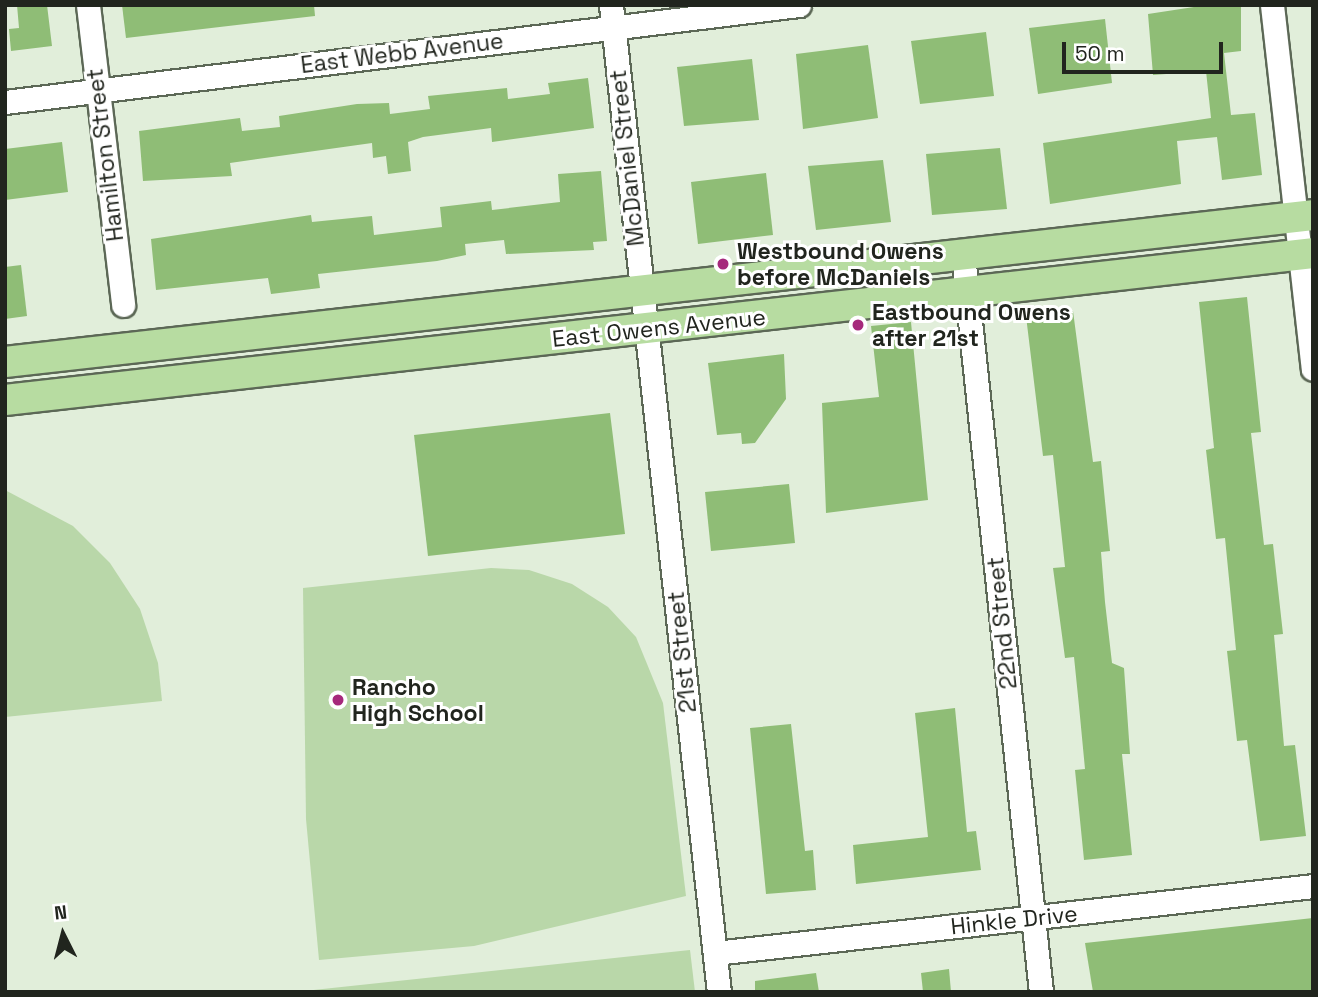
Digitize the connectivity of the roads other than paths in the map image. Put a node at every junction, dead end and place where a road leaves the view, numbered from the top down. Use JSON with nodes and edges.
{"nodes":[{"id":1,"x":88,"y":5,"type":"edge"},
{"id":2,"x":799,"y":5,"type":"edge"},
{"id":3,"x":1272,"y":5,"type":"edge"},
{"id":4,"x":612,"y":16,"type":"edge"},
{"id":5,"x":97,"y":92,"type":"junction"},
{"id":6,"x":5,"y":102,"type":"edge"},
{"id":7,"x":1304,"y":235,"type":"edge"},
{"id":8,"x":963,"y":255,"type":"junction"},
{"id":9,"x":967,"y":293,"type":"junction"},
{"id":10,"x":123,"y":306,"type":"dead end"},
{"id":11,"x":644,"y":310,"type":"junction"},
{"id":12,"x":378,"y":321,"type":"junction"},
{"id":13,"x":5,"y":362,"type":"edge"},
{"id":14,"x":346,"y":363,"type":"junction"},
{"id":15,"x":1313,"y":369,"type":"edge"},
{"id":16,"x":5,"y":400,"type":"edge"},
{"id":17,"x":1313,"y":886,"type":"edge"},
{"id":18,"x":1033,"y":918,"type":"junction"},
{"id":19,"x":715,"y":953,"type":"junction"},
{"id":20,"x":719,"y":992,"type":"edge"},
{"id":21,"x":1041,"y":992,"type":"edge"}],
"edges":[{"from":1,"to":5,"type":"street","name":"Hamilton Street"},
{"from":2,"to":4,"type":"street","name":"East Webb Avenue"},
{"from":3,"to":7,"type":"street"},
{"from":4,"to":5,"type":"street","name":"East Webb Avenue"},
{"from":4,"to":11,"type":"street","name":"McDaniel Street"},
{"from":5,"to":6,"type":"street","name":"East Webb Avenue"},
{"from":5,"to":10,"type":"street","name":"Hamilton Street"},
{"from":7,"to":8,"type":"main road","name":"East Owens Avenue"},
{"from":7,"to":9,"type":"main road","name":"East Owens Avenue"},
{"from":7,"to":15,"type":"street"},
{"from":8,"to":9,"type":"street","name":"22nd Street"},
{"from":8,"to":11,"type":"main road","name":"East Owens Avenue"},
{"from":9,"to":11,"type":"main road","name":"East Owens Avenue"},
{"from":9,"to":18,"type":"street","name":"22nd Street"},
{"from":11,"to":12,"type":"main road","name":"East Owens Avenue"},
{"from":11,"to":14,"type":"main road","name":"East Owens Avenue"},
{"from":11,"to":19,"type":"street","name":"21st Street"},
{"from":12,"to":13,"type":"main road","name":"East Owens Avenue"},
{"from":12,"to":14,"type":"main road"},
{"from":14,"to":16,"type":"main road","name":"East Owens Avenue"},
{"from":17,"to":18,"type":"street","name":"Hinkle Drive"},
{"from":18,"to":19,"type":"street","name":"Hinkle Drive"},
{"from":18,"to":21,"type":"street","name":"22nd Street"},
{"from":19,"to":20,"type":"street","name":"21st Street"}]}
